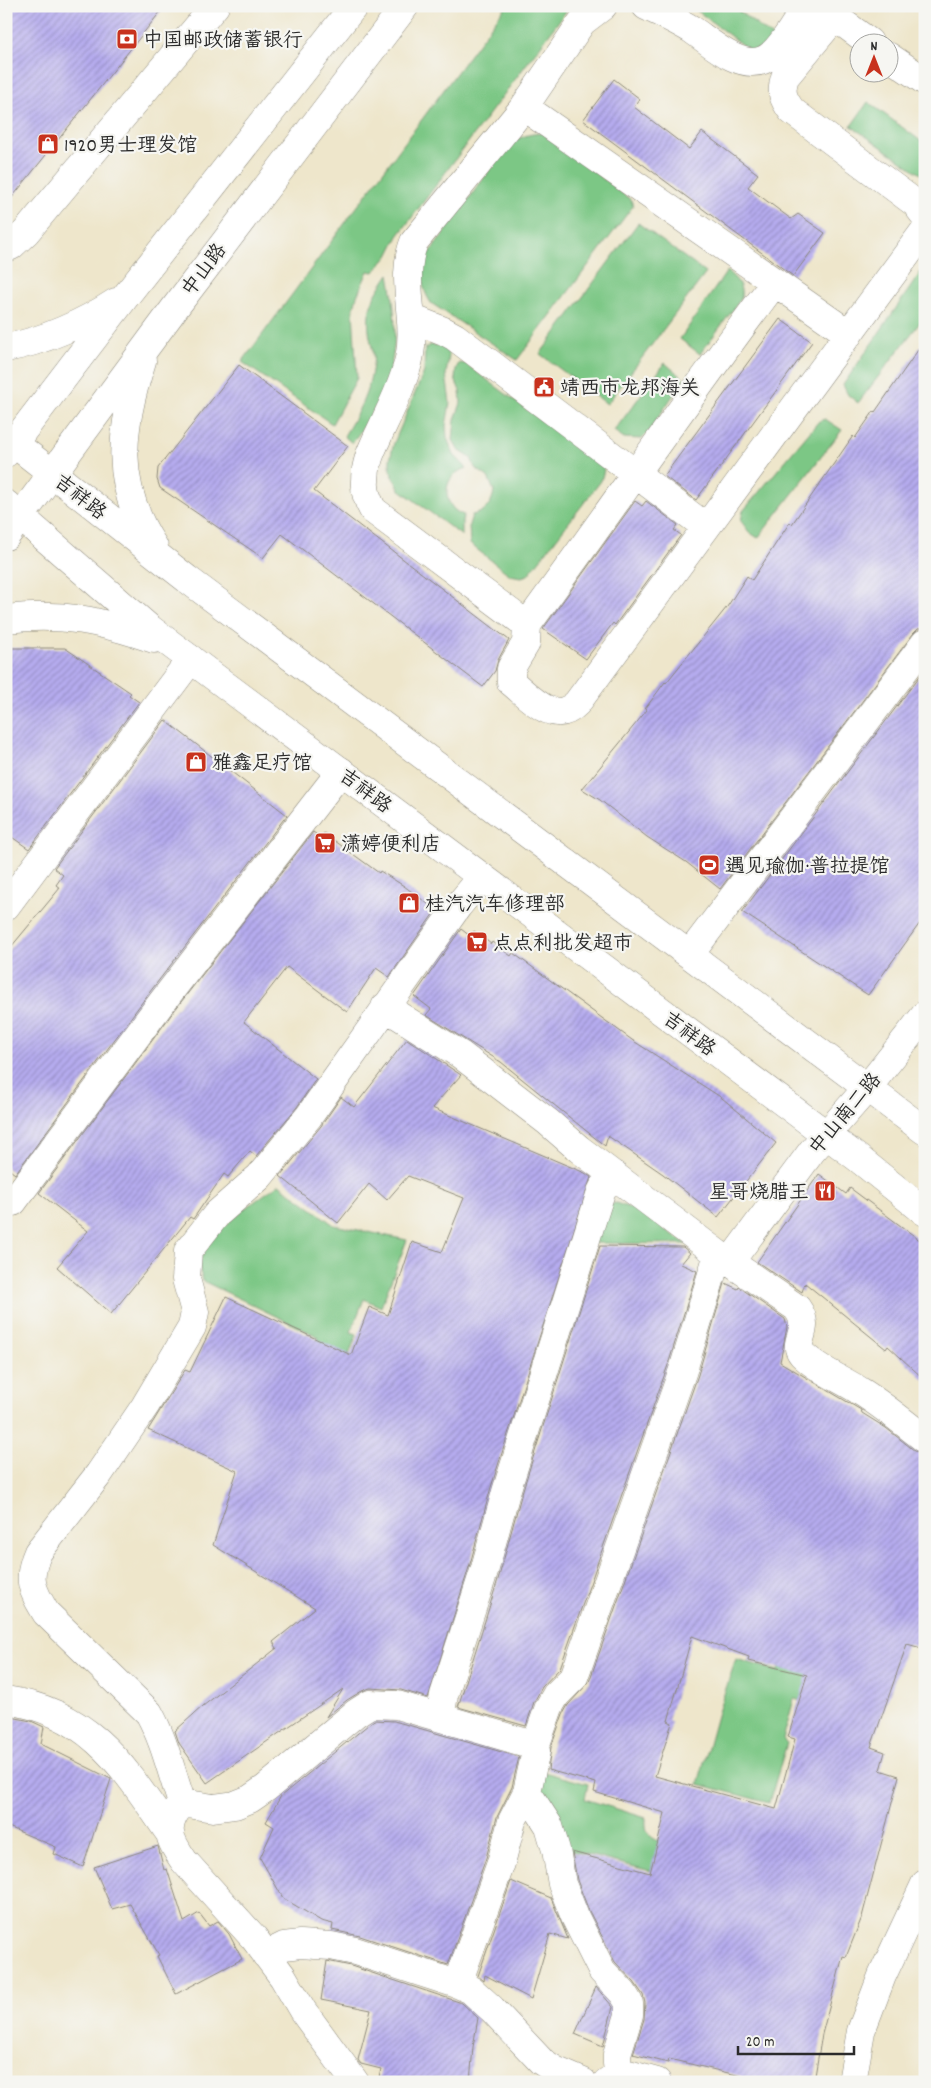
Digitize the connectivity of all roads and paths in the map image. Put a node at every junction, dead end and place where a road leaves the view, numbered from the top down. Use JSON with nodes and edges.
{"nodes":[{"id":1,"x":214,"y":6,"type":"edge"},
{"id":2,"x":354,"y":6,"type":"edge"},
{"id":3,"x":404,"y":6,"type":"edge"},
{"id":4,"x":603,"y":6,"type":"edge"},
{"id":5,"x":646,"y":6,"type":"edge"},
{"id":6,"x":806,"y":6,"type":"edge"},
{"id":7,"x":827,"y":12,"type":"edge"},
{"id":8,"x":855,"y":32,"type":"edge"},
{"id":9,"x":898,"y":63,"type":"edge"},
{"id":10,"x":925,"y":81,"type":"edge"},
{"id":11,"x":524,"y":107,"type":"junction"},
{"id":12,"x":925,"y":216,"type":"edge"},
{"id":13,"x":925,"y":230,"type":"edge"},
{"id":14,"x":6,"y":248,"type":"edge"},
{"id":15,"x":775,"y":282,"type":"junction"},
{"id":16,"x":129,"y":292,"type":"junction"},
{"id":17,"x":411,"y":318,"type":"junction"},
{"id":18,"x":849,"y":334,"type":"junction"},
{"id":19,"x":151,"y":339,"type":"junction"},
{"id":20,"x":6,"y":348,"type":"edge"},
{"id":21,"x":9,"y":444,"type":"edge"},
{"id":22,"x":52,"y":474,"type":"junction"},
{"id":23,"x":636,"y":476,"type":"junction"},
{"id":24,"x":11,"y":519,"type":"edge"},
{"id":25,"x":706,"y":527,"type":"junction"},
{"id":26,"x":160,"y":557,"type":"junction"},
{"id":27,"x":6,"y":619,"type":"edge"},
{"id":28,"x":527,"y":625,"type":"junction"},
{"id":29,"x":925,"y":643,"type":"edge"},
{"id":30,"x":183,"y":653,"type":"junction"},
{"id":31,"x":341,"y":771,"type":"junction"},
{"id":32,"x":482,"y":877,"type":"junction"},
{"id":33,"x":6,"y":906,"type":"edge"},
{"id":34,"x":690,"y":954,"type":"junction"},
{"id":35,"x":384,"y":1007,"type":"junction"},
{"id":36,"x":925,"y":1015,"type":"edge"},
{"id":37,"x":868,"y":1087,"type":"junction"},
{"id":38,"x":925,"y":1131,"type":"edge"},
{"id":39,"x":827,"y":1136,"type":"junction"},
{"id":40,"x":614,"y":1175,"type":"junction"},
{"id":41,"x":13,"y":1202,"type":"dead end"},
{"id":42,"x":925,"y":1212,"type":"edge"},
{"id":43,"x":724,"y":1258,"type":"junction"},
{"id":44,"x":925,"y":1439,"type":"edge"},
{"id":45,"x":6,"y":1700,"type":"edge"},
{"id":46,"x":440,"y":1717,"type":"junction"},
{"id":47,"x":530,"y":1744,"type":"junction"},
{"id":48,"x":527,"y":1792,"type":"junction"},
{"id":49,"x":182,"y":1803,"type":"junction"},
{"id":50,"x":168,"y":1831,"type":"junction"},
{"id":51,"x":925,"y":1884,"type":"edge"},
{"id":52,"x":266,"y":1955,"type":"junction"},
{"id":53,"x":460,"y":1985,"type":"junction"},
{"id":54,"x":614,"y":2077,"type":"edge"},
{"id":55,"x":354,"y":2082,"type":"edge"},
{"id":56,"x":583,"y":2082,"type":"edge"},
{"id":57,"x":657,"y":2082,"type":"edge"},
{"id":58,"x":852,"y":2082,"type":"edge"}],
"edges":[{"from":1,"to":14,"type":"street"},
{"from":2,"to":16,"type":"street"},
{"from":3,"to":19,"type":"street","name":"中山路"},
{"from":4,"to":11,"type":"street"},
{"from":5,"to":6,"type":"street"},
{"from":7,"to":8,"type":"street"},
{"from":7,"to":12,"type":"street"},
{"from":9,"to":10,"type":"street"},
{"from":11,"to":15,"type":"street"},
{"from":11,"to":17,"type":"street"},
{"from":13,"to":18,"type":"street"},
{"from":15,"to":18,"type":"street"},
{"from":15,"to":23,"type":"street"},
{"from":16,"to":20,"type":"street"},
{"from":16,"to":21,"type":"street"},
{"from":17,"to":23,"type":"street"},
{"from":17,"to":28,"type":"street"},
{"from":18,"to":25,"type":"street"},
{"from":19,"to":22,"type":"street","name":"中山路"},
{"from":19,"to":26,"type":"street"},
{"from":21,"to":22,"type":"street","name":"吉祥路"},
{"from":22,"to":24,"type":"street","name":"中山路"},
{"from":22,"to":26,"type":"street","name":"吉祥路"},
{"from":23,"to":25,"type":"street"},
{"from":23,"to":28,"type":"street"},
{"from":24,"to":30,"type":"street","name":"吉祥路"},
{"from":25,"to":28,"type":"street"},
{"from":26,"to":34,"type":"street","name":"吉祥路"},
{"from":27,"to":30,"type":"street"},
{"from":29,"to":34,"type":"street"},
{"from":30,"to":31,"type":"street","name":"吉祥路"},
{"from":30,"to":33,"type":"street"},
{"from":31,"to":32,"type":"street","name":"吉祥路"},
{"from":31,"to":41,"type":"street"},
{"from":32,"to":35,"type":"street"},
{"from":32,"to":39,"type":"street","name":"吉祥路"},
{"from":34,"to":37,"type":"street","name":"吉祥路"},
{"from":35,"to":40,"type":"street"},
{"from":35,"to":49,"type":"street"},
{"from":36,"to":37,"type":"street","name":"中山南二路"},
{"from":37,"to":38,"type":"street","name":"吉祥路"},
{"from":37,"to":39,"type":"street","name":"中山南二路"},
{"from":39,"to":42,"type":"street","name":"吉祥路"},
{"from":39,"to":43,"type":"street","name":"中山南二路"},
{"from":40,"to":43,"type":"street"},
{"from":40,"to":46,"type":"street"},
{"from":43,"to":44,"type":"street"},
{"from":43,"to":47,"type":"street","name":"中山南二路"},
{"from":45,"to":50,"type":"street"},
{"from":46,"to":47,"type":"street"},
{"from":46,"to":49,"type":"street"},
{"from":47,"to":48,"type":"street"},
{"from":48,"to":53,"type":"street"},
{"from":48,"to":54,"type":"street"},
{"from":49,"to":50,"type":"street"},
{"from":50,"to":52,"type":"street"},
{"from":51,"to":58,"type":"street"},
{"from":52,"to":53,"type":"street"},
{"from":52,"to":55,"type":"street"},
{"from":53,"to":56,"type":"street"},
{"from":54,"to":57,"type":"street"}]}
